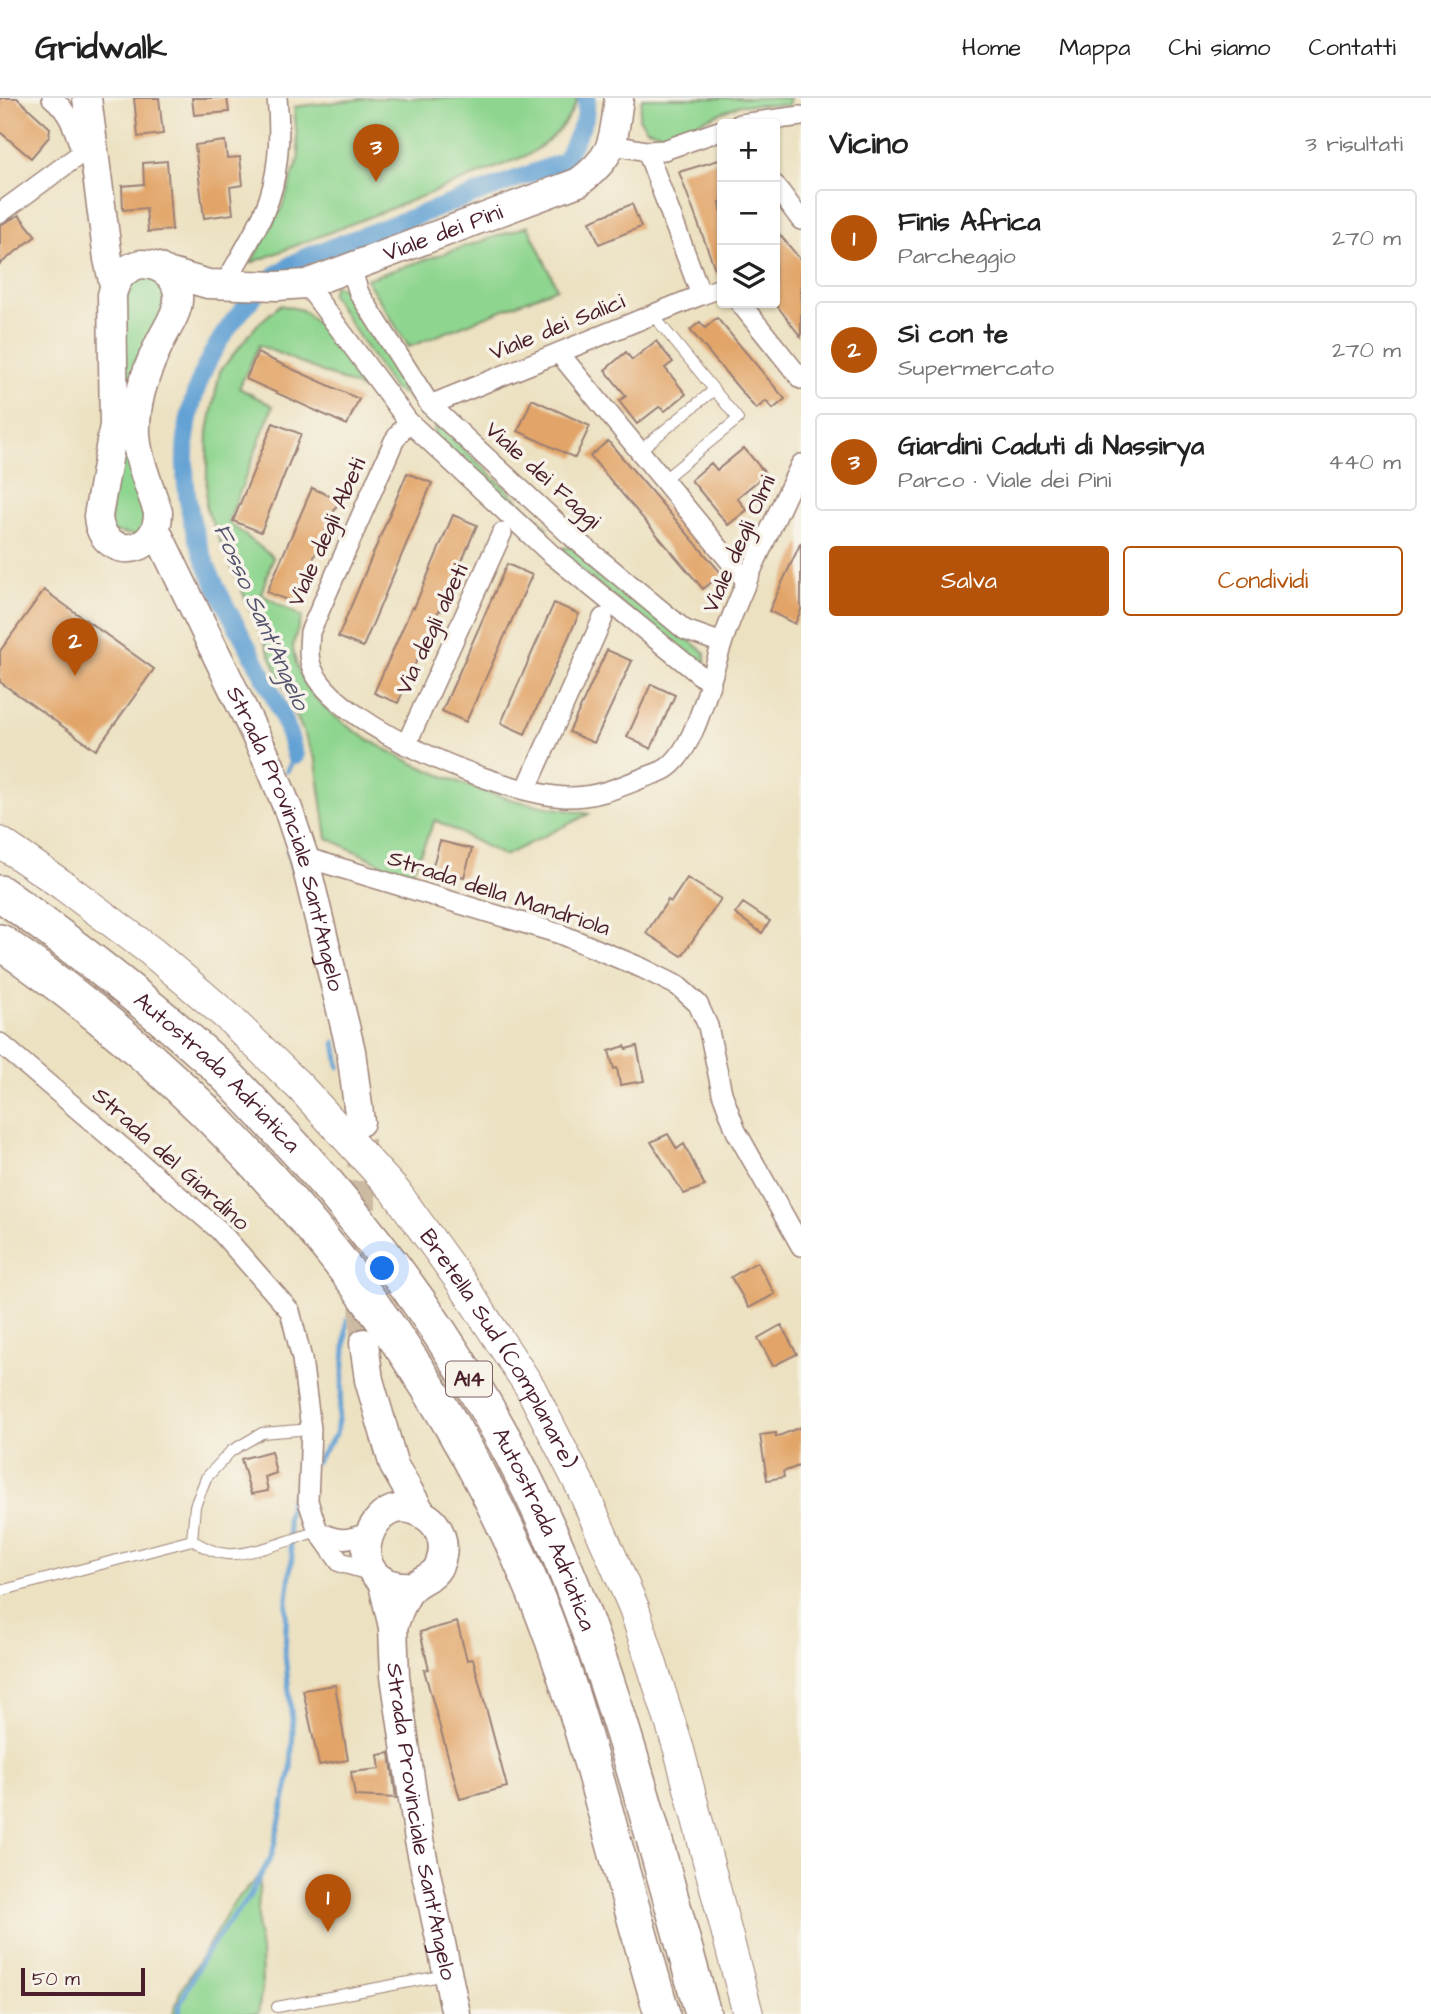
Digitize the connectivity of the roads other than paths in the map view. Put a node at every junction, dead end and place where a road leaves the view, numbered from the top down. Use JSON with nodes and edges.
{"nodes":[{"id":1,"x":52,"y":98,"type":"edge"},
{"id":2,"x":87,"y":98,"type":"edge"},
{"id":3,"x":277,"y":98,"type":"edge"},
{"id":4,"x":619,"y":98,"type":"edge"},
{"id":5,"x":801,"y":116,"type":"edge"},
{"id":6,"x":778,"y":119,"type":"edge"},
{"id":7,"x":717,"y":132,"type":"edge"},
{"id":8,"x":612,"y":145,"type":"junction"},
{"id":9,"x":88,"y":148,"type":"junction"},
{"id":10,"x":647,"y":152,"type":"junction"},
{"id":11,"x":780,"y":192,"type":"edge"},
{"id":12,"x":0,"y":213,"type":"edge"},
{"id":13,"x":801,"y":220,"type":"edge"},
{"id":14,"x":107,"y":242,"type":"junction"},
{"id":15,"x":154,"y":268,"type":"junction"},
{"id":16,"x":351,"y":268,"type":"junction"},
{"id":17,"x":217,"y":284,"type":"junction"},
{"id":18,"x":306,"y":284,"type":"junction"},
{"id":19,"x":114,"y":285,"type":"junction"},
{"id":20,"x":717,"y":289,"type":"edge"},
{"id":21,"x":701,"y":295,"type":"junction"},
{"id":22,"x":178,"y":301,"type":"junction"},
{"id":23,"x":744,"y":308,"type":"edge"},
{"id":24,"x":653,"y":315,"type":"junction"},
{"id":25,"x":559,"y":353,"type":"junction"},
{"id":26,"x":801,"y":379,"type":"edge"},
{"id":27,"x":715,"y":390,"type":"junction"},
{"id":28,"x":430,"y":405,"type":"junction"},
{"id":29,"x":408,"y":421,"type":"junction"},
{"id":30,"x":639,"y":451,"type":"junction"},
{"id":31,"x":801,"y":464,"type":"edge"},
{"id":32,"x":663,"y":480,"type":"junction"},
{"id":33,"x":502,"y":533,"type":"dead end"},
{"id":34,"x":146,"y":539,"type":"junction"},
{"id":35,"x":747,"y":582,"type":"junction"},
{"id":36,"x":603,"y":618,"type":"dead end"},
{"id":37,"x":722,"y":643,"type":"junction"},
{"id":38,"x":711,"y":684,"type":"junction"},
{"id":39,"x":406,"y":745,"type":"junction"},
{"id":40,"x":526,"y":790,"type":"junction"},
{"id":41,"x":0,"y":842,"type":"edge"},
{"id":42,"x":304,"y":857,"type":"junction"},
{"id":43,"x":0,"y":893,"type":"edge"},
{"id":44,"x":0,"y":942,"type":"edge"},
{"id":45,"x":0,"y":1043,"type":"edge"},
{"id":46,"x":360,"y":1122,"type":"tunnel mouth"},
{"id":47,"x":801,"y":1245,"type":"edge"},
{"id":48,"x":364,"y":1343,"type":"tunnel mouth"},
{"id":49,"x":311,"y":1429,"type":"junction"},
{"id":50,"x":394,"y":1466,"type":"junction"},
{"id":51,"x":422,"y":1514,"type":"junction"},
{"id":52,"x":377,"y":1523,"type":"junction"},
{"id":53,"x":318,"y":1531,"type":"junction"},
{"id":54,"x":192,"y":1540,"type":"junction"},
{"id":55,"x":377,"y":1575,"type":"junction"},
{"id":56,"x":413,"y":1586,"type":"junction"},
{"id":57,"x":0,"y":1591,"type":"edge"},
{"id":58,"x":393,"y":1627,"type":"junction"},
{"id":59,"x":447,"y":1975,"type":"junction"},
{"id":60,"x":277,"y":2007,"type":"dead end"},
{"id":61,"x":456,"y":2014,"type":"edge"},
{"id":62,"x":662,"y":2014,"type":"edge"},
{"id":63,"x":704,"y":2014,"type":"edge"},
{"id":64,"x":748,"y":2014,"type":"edge"}],
"edges":[{"from":1,"to":9,"type":"street"},
{"from":2,"to":9,"type":"main road"},
{"from":3,"to":17,"type":"street"},
{"from":4,"to":8,"type":"main road","name":"Viale dei Pini"},
{"from":5,"to":6,"type":"street"},
{"from":7,"to":10,"type":"street"},
{"from":8,"to":10,"type":"street"},
{"from":8,"to":16,"type":"main road","name":"Viale dei Pini"},
{"from":9,"to":12,"type":"street"},
{"from":9,"to":14,"type":"main road"},
{"from":10,"to":21,"type":"street"},
{"from":11,"to":13,"type":"street"},
{"from":14,"to":15,"type":"main road","name":"Viale dei Pini"},
{"from":14,"to":19,"type":"main road"},
{"from":15,"to":17,"type":"main road","name":"Viale dei Pini"},
{"from":15,"to":19,"type":"main road"},
{"from":15,"to":22,"type":"main road"},
{"from":16,"to":18,"type":"main road","name":"Viale dei Pini"},
{"from":16,"to":28,"type":"street","name":"Viale dei Faggi"},
{"from":17,"to":18,"type":"main road","name":"Viale dei Pini"},
{"from":17,"to":22,"type":"main road"},
{"from":18,"to":29,"type":"street"},
{"from":19,"to":34,"type":"main road"},
{"from":20,"to":21,"type":"street"},
{"from":21,"to":24,"type":"street","name":"Viale dei Salici"},
{"from":22,"to":34,"type":"main road","name":"Strada Provinciale Sant'Angelo"},
{"from":23,"to":26,"type":"street"},
{"from":24,"to":25,"type":"street","name":"Viale dei Salici"},
{"from":24,"to":27,"type":"lane"},
{"from":25,"to":28,"type":"street","name":"Viale dei Salici"},
{"from":25,"to":30,"type":"street"},
{"from":27,"to":30,"type":"lane"},
{"from":27,"to":32,"type":"lane"},
{"from":28,"to":29,"type":"street","name":"Viale dei Salici"},
{"from":28,"to":37,"type":"street","name":"Viale dei Faggi"},
{"from":29,"to":38,"type":"street"},
{"from":29,"to":39,"type":"street","name":"Viale degli Abeti"},
{"from":30,"to":32,"type":"street"},
{"from":31,"to":35,"type":"street","name":"Viale degli Olmi"},
{"from":32,"to":35,"type":"street"},
{"from":33,"to":39,"type":"street","name":"Via degli abeti"},
{"from":34,"to":42,"type":"main road","name":"Strada Provinciale Sant'Angelo"},
{"from":35,"to":37,"type":"street","name":"Viale degli Olmi"},
{"from":36,"to":40,"type":"street"},
{"from":37,"to":38,"type":"street"},
{"from":38,"to":40,"type":"street"},
{"from":39,"to":40,"type":"street","name":"Viale degli Abeti"},
{"from":41,"to":64,"type":"main road","name":"Bretella Sud (Complanare)"},
{"from":42,"to":46,"type":"main road","name":"Strada Provinciale Sant'Angelo"},
{"from":42,"to":47,"type":"street","name":"Strada della Mandriola"},
{"from":43,"to":63,"type":"highway","name":"Autostrada Adriatica","number":"A14"},
{"from":44,"to":62,"type":"highway","name":"Autostrada Adriatica","number":"A14"},
{"from":45,"to":49,"type":"street","name":"Strada del Giardino"},
{"from":48,"to":50,"type":"main road","name":"Strada Provinciale Sant'Angelo"},
{"from":49,"to":53,"type":"street","name":"Strada del Giardino"},
{"from":49,"to":54,"type":"lane"},
{"from":50,"to":51,"type":"main road","name":"Strada Provinciale Sant'Angelo"},
{"from":50,"to":52,"type":"main road","name":"Strada Provinciale Sant'Angelo"},
{"from":51,"to":52,"type":"main road"},
{"from":51,"to":56,"type":"main road","name":"Strada Provinciale Sant'Angelo"},
{"from":52,"to":53,"type":"street"},
{"from":52,"to":55,"type":"main road","name":"Strada Provinciale Sant'Angelo"},
{"from":53,"to":54,"type":"lane"},
{"from":53,"to":55,"type":"street","name":"Strada del Giardino"},
{"from":54,"to":57,"type":"lane"},
{"from":55,"to":56,"type":"main road"},
{"from":55,"to":58,"type":"main road","name":"Strada Provinciale Sant'Angelo"},
{"from":56,"to":58,"type":"main road","name":"Strada Provinciale Sant'Angelo"},
{"from":58,"to":59,"type":"main road","name":"Strada Provinciale Sant'Angelo"},
{"from":59,"to":60,"type":"lane"},
{"from":59,"to":61,"type":"main road","name":"Strada Provinciale Sant'Angelo"}]}
